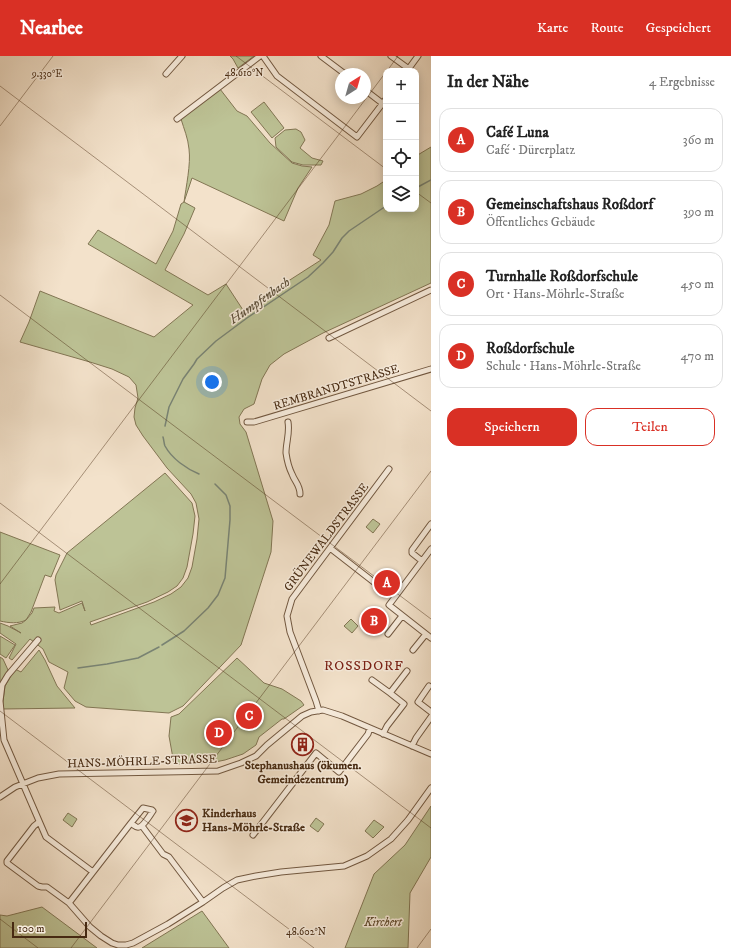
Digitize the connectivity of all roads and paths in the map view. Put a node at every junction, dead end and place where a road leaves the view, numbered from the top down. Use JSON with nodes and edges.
{"nodes":[{"id":1,"x":182,"y":56,"type":"edge"},
{"id":2,"x":262,"y":56,"type":"edge"},
{"id":3,"x":322,"y":56,"type":"edge"},
{"id":4,"x":392,"y":56,"type":"edge"},
{"id":5,"x":418,"y":56,"type":"edge"},
{"id":6,"x":337,"y":68,"type":"edge"},
{"id":7,"x":406,"y":68,"type":"edge"},
{"id":8,"x":409,"y":68,"type":"edge"},
{"id":9,"x":166,"y":74,"type":"dead end"},
{"id":10,"x":371,"y":95,"type":"edge"},
{"id":11,"x":382,"y":103,"type":"joint"},
{"id":12,"x":177,"y":119,"type":"dead end"},
{"id":13,"x":431,"y":290,"type":"edge"},
{"id":14,"x":329,"y":338,"type":"dead end"},
{"id":15,"x":431,"y":369,"type":"edge"},
{"id":16,"x":247,"y":422,"type":"dead end"},
{"id":17,"x":288,"y":422,"type":"dead end"},
{"id":18,"x":389,"y":469,"type":"dead end"},
{"id":19,"x":300,"y":494,"type":"dead end"},
{"id":20,"x":431,"y":524,"type":"edge"},
{"id":21,"x":330,"y":548,"type":"junction"},
{"id":22,"x":431,"y":549,"type":"edge"},
{"id":23,"x":422,"y":561,"type":"junction"},
{"id":24,"x":375,"y":583,"type":"dead end"},
{"id":25,"x":402,"y":616,"type":"junction"},
{"id":26,"x":388,"y":634,"type":"dead end"},
{"id":27,"x":426,"y":634,"type":"junction"},
{"id":28,"x":431,"y":638,"type":"edge"},
{"id":29,"x":38,"y":640,"type":"dead end"},
{"id":30,"x":413,"y":650,"type":"dead end"},
{"id":31,"x":407,"y":671,"type":"dead end"},
{"id":32,"x":372,"y":680,"type":"dead end"},
{"id":33,"x":429,"y":686,"type":"dead end"},
{"id":34,"x":390,"y":693,"type":"junction"},
{"id":35,"x":319,"y":711,"type":"junction"},
{"id":36,"x":431,"y":712,"type":"edge"},
{"id":37,"x":431,"y":717,"type":"edge"},
{"id":38,"x":370,"y":728,"type":"junction"},
{"id":39,"x":383,"y":734,"type":"junction"},
{"id":40,"x":2,"y":741,"type":"edge"},
{"id":41,"x":412,"y":746,"type":"junction"},
{"id":42,"x":431,"y":754,"type":"edge"},
{"id":43,"x":23,"y":784,"type":"junction"},
{"id":44,"x":431,"y":788,"type":"edge"},
{"id":45,"x":0,"y":797,"type":"edge"},
{"id":46,"x":40,"y":822,"type":"junction"},
{"id":47,"x":131,"y":823,"type":"junction"},
{"id":48,"x":142,"y":826,"type":"junction"},
{"id":49,"x":253,"y":835,"type":"dead end"},
{"id":50,"x":93,"y":872,"type":"junction"},
{"id":51,"x":202,"y":902,"type":"junction"},
{"id":52,"x":69,"y":903,"type":"junction"}],
"edges":[{"from":1,"to":9,"type":"street"},
{"from":2,"to":11,"type":"street"},
{"from":2,"to":12,"type":"street"},
{"from":3,"to":6,"type":"street"},
{"from":4,"to":7,"type":"street"},
{"from":5,"to":8,"type":"street"},
{"from":10,"to":11,"type":"street"},
{"from":13,"to":14,"type":"street"},
{"from":15,"to":16,"type":"street","name":"REMBRANDTSTRASSE"},
{"from":17,"to":19,"type":"street"},
{"from":18,"to":21,"type":"street","name":"GRÜNEWALDSTRASSE"},
{"from":20,"to":23,"type":"street"},
{"from":21,"to":24,"type":"street"},
{"from":21,"to":35,"type":"street","name":"GRÜNEWALDSTRASSE"},
{"from":22,"to":23,"type":"street"},
{"from":23,"to":25,"type":"street"},
{"from":25,"to":26,"type":"street"},
{"from":25,"to":27,"type":"street"},
{"from":27,"to":28,"type":"street"},
{"from":27,"to":30,"type":"street"},
{"from":29,"to":40,"type":"street"},
{"from":31,"to":34,"type":"street"},
{"from":32,"to":34,"type":"street"},
{"from":33,"to":36,"type":"street"},
{"from":34,"to":39,"type":"street"},
{"from":35,"to":38,"type":"street","name":"HANS-MÖHRLE-STRASSE"},
{"from":35,"to":43,"type":"street","name":"HANS-MÖHRLE-STRASSE"},
{"from":37,"to":41,"type":"street"},
{"from":38,"to":39,"type":"street","name":"HANS-MÖHRLE-STRASSE"},
{"from":38,"to":49,"type":"street"},
{"from":39,"to":41,"type":"street","name":"HANS-MÖHRLE-STRASSE"},
{"from":40,"to":43,"type":"street"},
{"from":41,"to":42,"type":"street","name":"HANS-MÖHRLE-STRASSE"},
{"from":43,"to":45,"type":"street","name":"HANS-MÖHRLE-STRASSE"},
{"from":43,"to":46,"type":"street"},
{"from":44,"to":51,"type":"street"},
{"from":46,"to":50,"type":"street"},
{"from":46,"to":52,"type":"street"},
{"from":47,"to":48,"type":"street"},
{"from":47,"to":48,"type":"street"},
{"from":47,"to":50,"type":"street"},
{"from":48,"to":51,"type":"street"},
{"from":50,"to":52,"type":"street"},
{"from":51,"to":52,"type":"street"}]}
